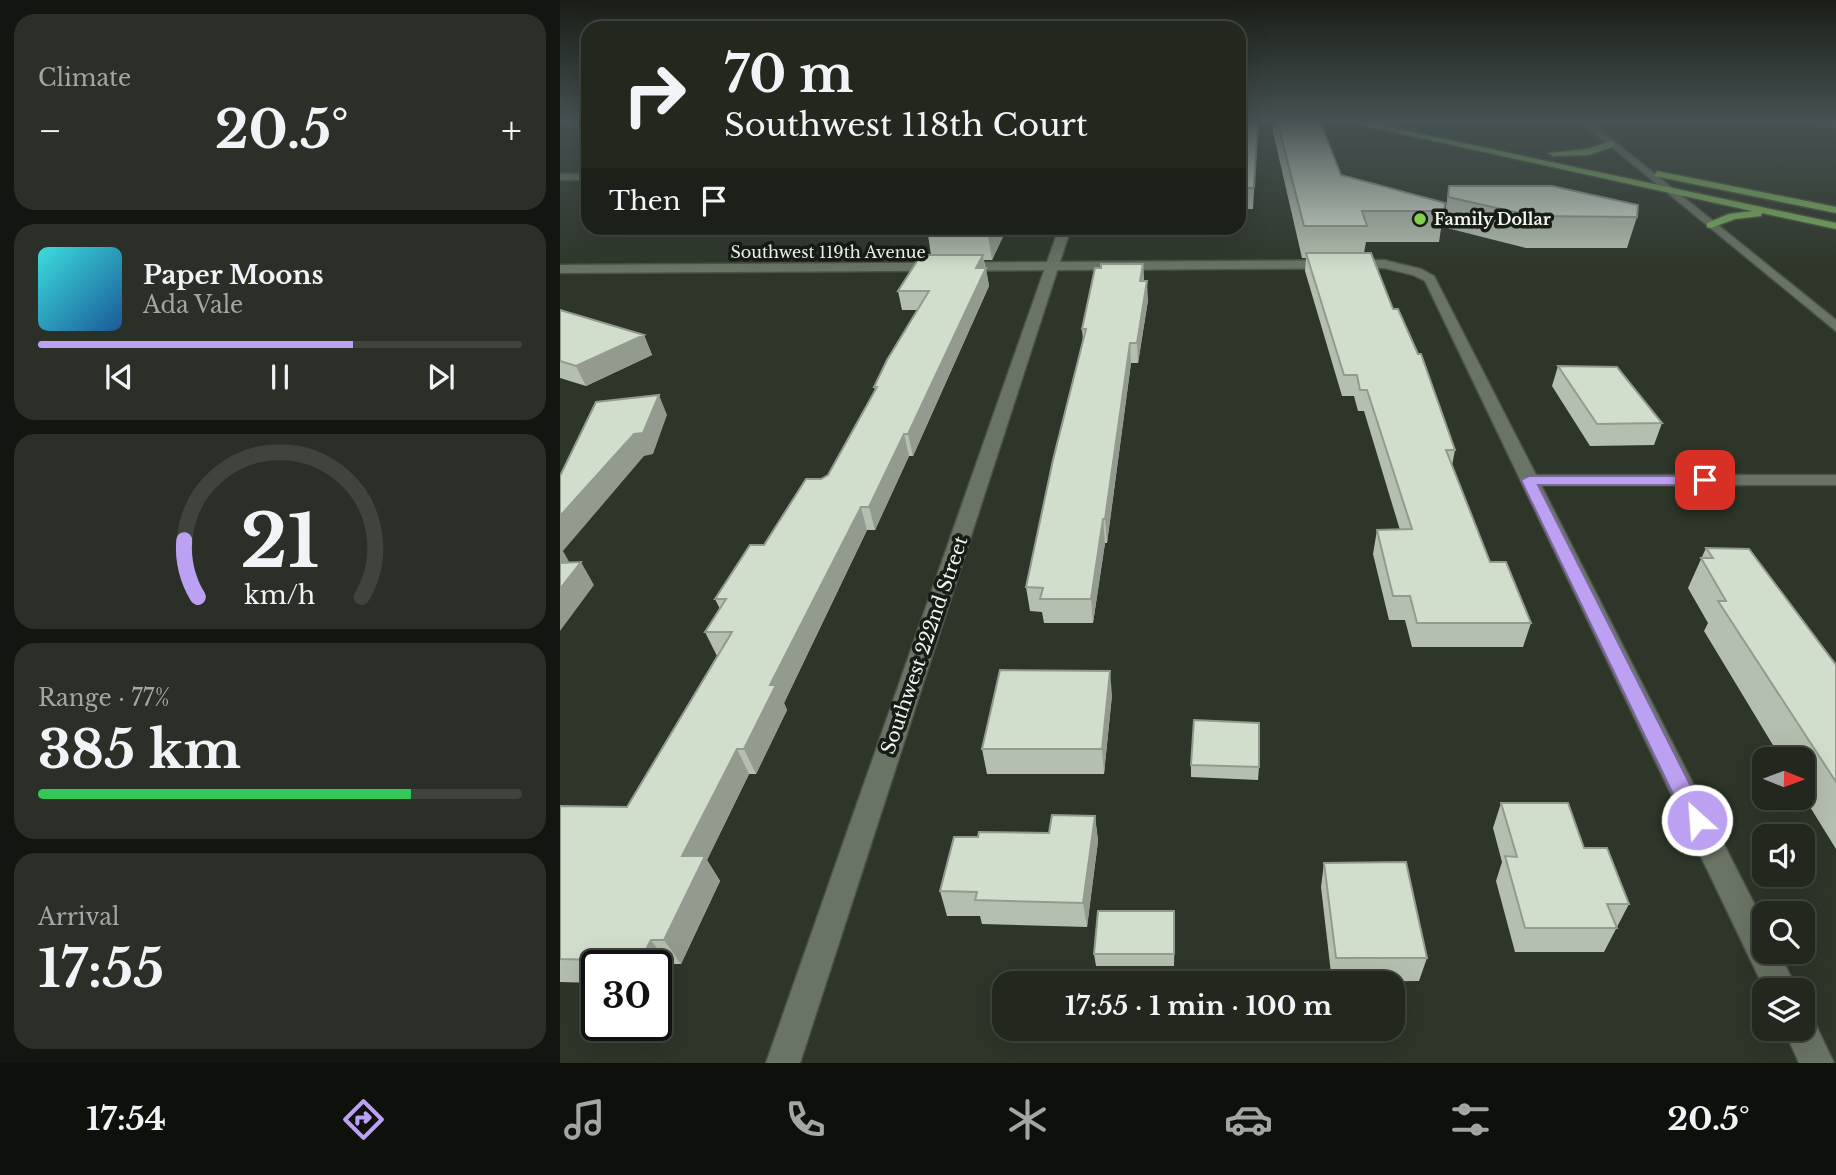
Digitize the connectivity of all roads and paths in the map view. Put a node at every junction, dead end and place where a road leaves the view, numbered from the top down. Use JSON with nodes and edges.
{"nodes":[{"id":1,"x":1579,"y":171,"type":"edge"},
{"id":2,"x":1617,"y":171,"type":"edge"},
{"id":3,"x":1640,"y":171,"type":"edge"},
{"id":4,"x":1647,"y":172,"type":"junction"},
{"id":5,"x":560,"y":177,"type":"edge"},
{"id":6,"x":581,"y":177,"type":"edge"},
{"id":7,"x":1669,"y":190,"type":"junction"},
{"id":8,"x":1836,"y":210,"type":"edge"},
{"id":9,"x":1778,"y":214,"type":"junction"},
{"id":10,"x":1836,"y":217,"type":"edge"},
{"id":11,"x":1712,"y":225,"type":"junction"},
{"id":12,"x":1836,"y":226,"type":"edge"},
{"id":13,"x":1063,"y":235,"type":"edge"},
{"id":14,"x":1052,"y":267,"type":"junction"},
{"id":15,"x":560,"y":268,"type":"edge"},
{"id":16,"x":1836,"y":327,"type":"edge"},
{"id":17,"x":1529,"y":480,"type":"junction"},
{"id":18,"x":1836,"y":480,"type":"edge"},
{"id":19,"x":1775,"y":978,"type":"edge"},
{"id":20,"x":1806,"y":1041,"type":"edge"},
{"id":21,"x":783,"y":1063,"type":"edge"},
{"id":22,"x":1817,"y":1063,"type":"edge"}],
"edges":[{"from":1,"to":7,"type":"highway"},
{"from":2,"to":4,"type":"highway"},
{"from":3,"to":4,"type":"highway"},
{"from":4,"to":7,"type":"street"},
{"from":4,"to":8,"type":"highway"},
{"from":5,"to":6,"type":"street"},
{"from":7,"to":9,"type":"highway"},
{"from":7,"to":10,"type":"highway"},
{"from":7,"to":11,"type":"street"},
{"from":9,"to":11,"type":"highway"},
{"from":9,"to":12,"type":"highway"},
{"from":11,"to":16,"type":"street"},
{"from":13,"to":14,"type":"street","name":"Southwest 222nd Street"},
{"from":14,"to":15,"type":"street","name":"Southwest 119th Avenue"},
{"from":14,"to":17,"type":"street","name":"Southwest 119th Avenue"},
{"from":14,"to":21,"type":"street","name":"Southwest 222nd Street"},
{"from":17,"to":18,"type":"street"},
{"from":17,"to":19,"type":"street"},
{"from":20,"to":22,"type":"street"}]}
